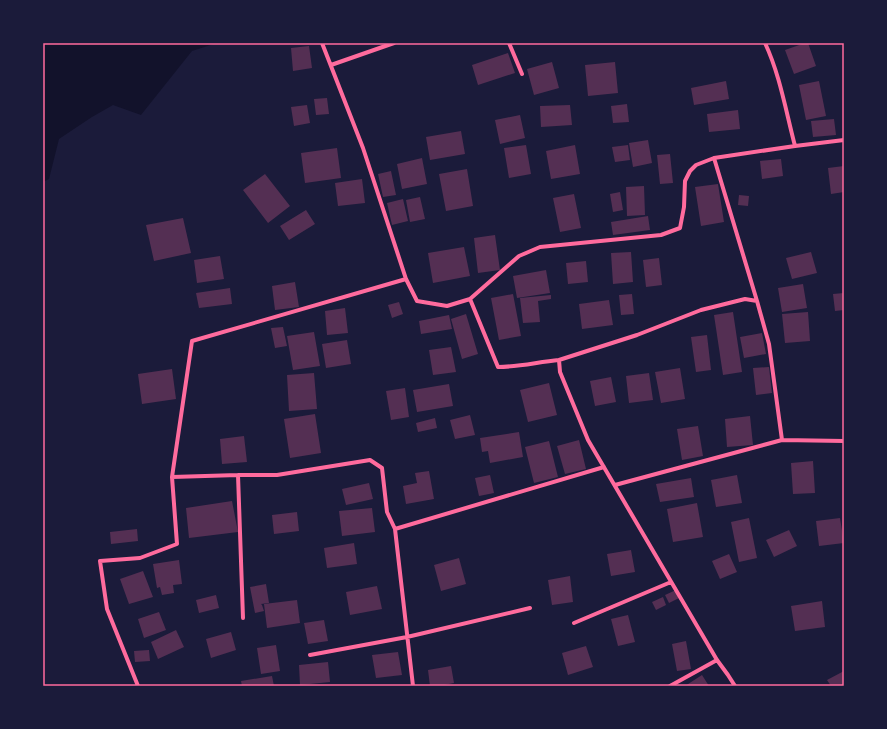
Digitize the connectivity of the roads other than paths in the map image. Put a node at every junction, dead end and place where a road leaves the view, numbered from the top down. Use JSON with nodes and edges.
{"nodes":[{"id":1,"x":322,"y":43,"type":"edge"},
{"id":2,"x":394,"y":43,"type":"edge"},
{"id":3,"x":509,"y":43,"type":"edge"},
{"id":4,"x":765,"y":43,"type":"edge"},
{"id":5,"x":331,"y":65,"type":"junction"},
{"id":6,"x":522,"y":74,"type":"dead end"},
{"id":7,"x":844,"y":140,"type":"edge"},
{"id":8,"x":795,"y":146,"type":"junction"},
{"id":9,"x":714,"y":158,"type":"junction"},
{"id":10,"x":406,"y":278,"type":"junction"},
{"id":11,"x":470,"y":300,"type":"junction"},
{"id":12,"x":758,"y":301,"type":"junction"},
{"id":13,"x":559,"y":360,"type":"junction"},
{"id":14,"x":782,"y":440,"type":"junction"},
{"id":15,"x":844,"y":442,"type":"edge"},
{"id":16,"x":604,"y":467,"type":"junction"},
{"id":17,"x":238,"y":475,"type":"junction"},
{"id":18,"x":172,"y":477,"type":"junction"},
{"id":19,"x":615,"y":485,"type":"junction"},
{"id":20,"x":395,"y":529,"type":"junction"},
{"id":21,"x":671,"y":582,"type":"junction"},
{"id":22,"x":530,"y":608,"type":"dead end"},
{"id":23,"x":243,"y":618,"type":"dead end"},
{"id":24,"x":574,"y":624,"type":"dead end"},
{"id":25,"x":407,"y":637,"type":"junction"},
{"id":26,"x":310,"y":655,"type":"dead end"},
{"id":27,"x":717,"y":660,"type":"junction"},
{"id":28,"x":138,"y":686,"type":"edge"},
{"id":29,"x":413,"y":686,"type":"edge"},
{"id":30,"x":670,"y":686,"type":"edge"},
{"id":31,"x":735,"y":686,"type":"edge"}],
"edges":[{"from":1,"to":5,"type":"street"},
{"from":2,"to":5,"type":"street"},
{"from":3,"to":6,"type":"street"},
{"from":4,"to":8,"type":"street"},
{"from":5,"to":10,"type":"street"},
{"from":7,"to":8,"type":"street"},
{"from":8,"to":9,"type":"street"},
{"from":9,"to":11,"type":"street"},
{"from":9,"to":12,"type":"street"},
{"from":10,"to":11,"type":"street"},
{"from":10,"to":18,"type":"street"},
{"from":11,"to":13,"type":"street"},
{"from":12,"to":13,"type":"street"},
{"from":12,"to":14,"type":"street"},
{"from":13,"to":16,"type":"street"},
{"from":14,"to":15,"type":"street"},
{"from":14,"to":19,"type":"street"},
{"from":16,"to":19,"type":"street"},
{"from":16,"to":20,"type":"street"},
{"from":17,"to":18,"type":"street"},
{"from":17,"to":20,"type":"street"},
{"from":17,"to":23,"type":"street"},
{"from":18,"to":28,"type":"street"},
{"from":19,"to":21,"type":"street"},
{"from":20,"to":25,"type":"street"},
{"from":21,"to":24,"type":"street"},
{"from":21,"to":27,"type":"street"},
{"from":22,"to":25,"type":"street"},
{"from":25,"to":26,"type":"street"},
{"from":25,"to":29,"type":"street"},
{"from":27,"to":30,"type":"street"},
{"from":27,"to":31,"type":"street"}]}
